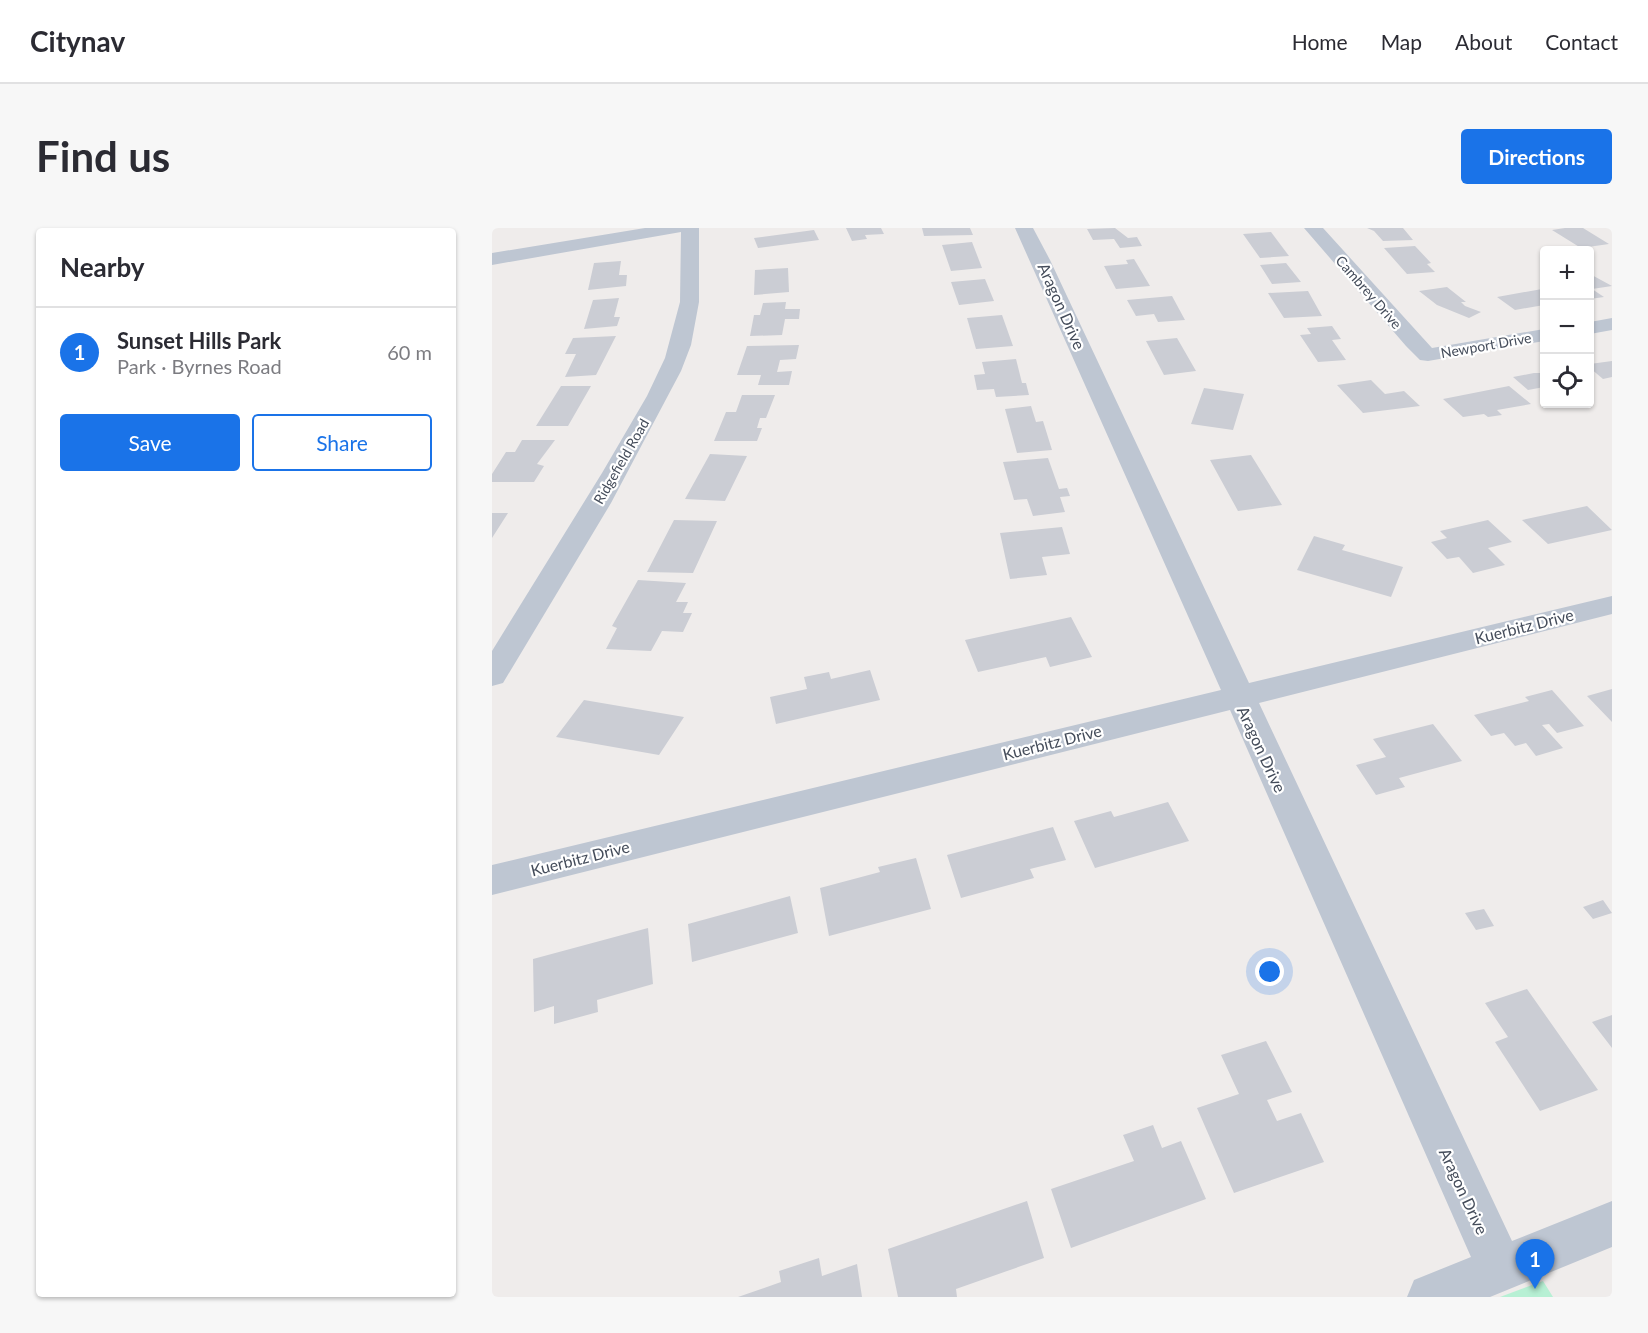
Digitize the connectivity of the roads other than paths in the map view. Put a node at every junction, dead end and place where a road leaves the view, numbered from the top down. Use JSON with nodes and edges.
{"nodes":[{"id":1,"x":677,"y":228,"type":"edge"},
{"id":2,"x":690,"y":228,"type":"edge"},
{"id":3,"x":1024,"y":228,"type":"edge"},
{"id":4,"x":1313,"y":228,"type":"edge"},
{"id":5,"x":492,"y":259,"type":"edge"},
{"id":6,"x":1612,"y":324,"type":"edge"},
{"id":7,"x":1594,"y":327,"type":"edge"},
{"id":8,"x":1540,"y":336,"type":"edge"},
{"id":9,"x":1428,"y":355,"type":"joint"},
{"id":10,"x":1612,"y":604,"type":"edge"},
{"id":11,"x":492,"y":675,"type":"edge"},
{"id":12,"x":1238,"y":696,"type":"junction"},
{"id":13,"x":492,"y":880,"type":"edge"},
{"id":14,"x":1612,"y":1224,"type":"edge"},
{"id":15,"x":1501,"y":1270,"type":"junction"},
{"id":16,"x":1431,"y":1297,"type":"edge"}],
"edges":[{"from":1,"to":5,"type":"street"},
{"from":2,"to":11,"type":"street","name":"Ridgefield Road"},
{"from":3,"to":12,"type":"street","name":"Aragon Drive"},
{"from":4,"to":9,"type":"street","name":"Cambrey Drive"},
{"from":6,"to":7,"type":"street"},
{"from":8,"to":9,"type":"street","name":"Newport Drive"},
{"from":10,"to":12,"type":"street","name":"Kuerbitz Drive"},
{"from":12,"to":13,"type":"street","name":"Kuerbitz Drive"},
{"from":12,"to":15,"type":"street","name":"Aragon Drive"},
{"from":14,"to":15,"type":"street"},
{"from":15,"to":16,"type":"street"}]}
